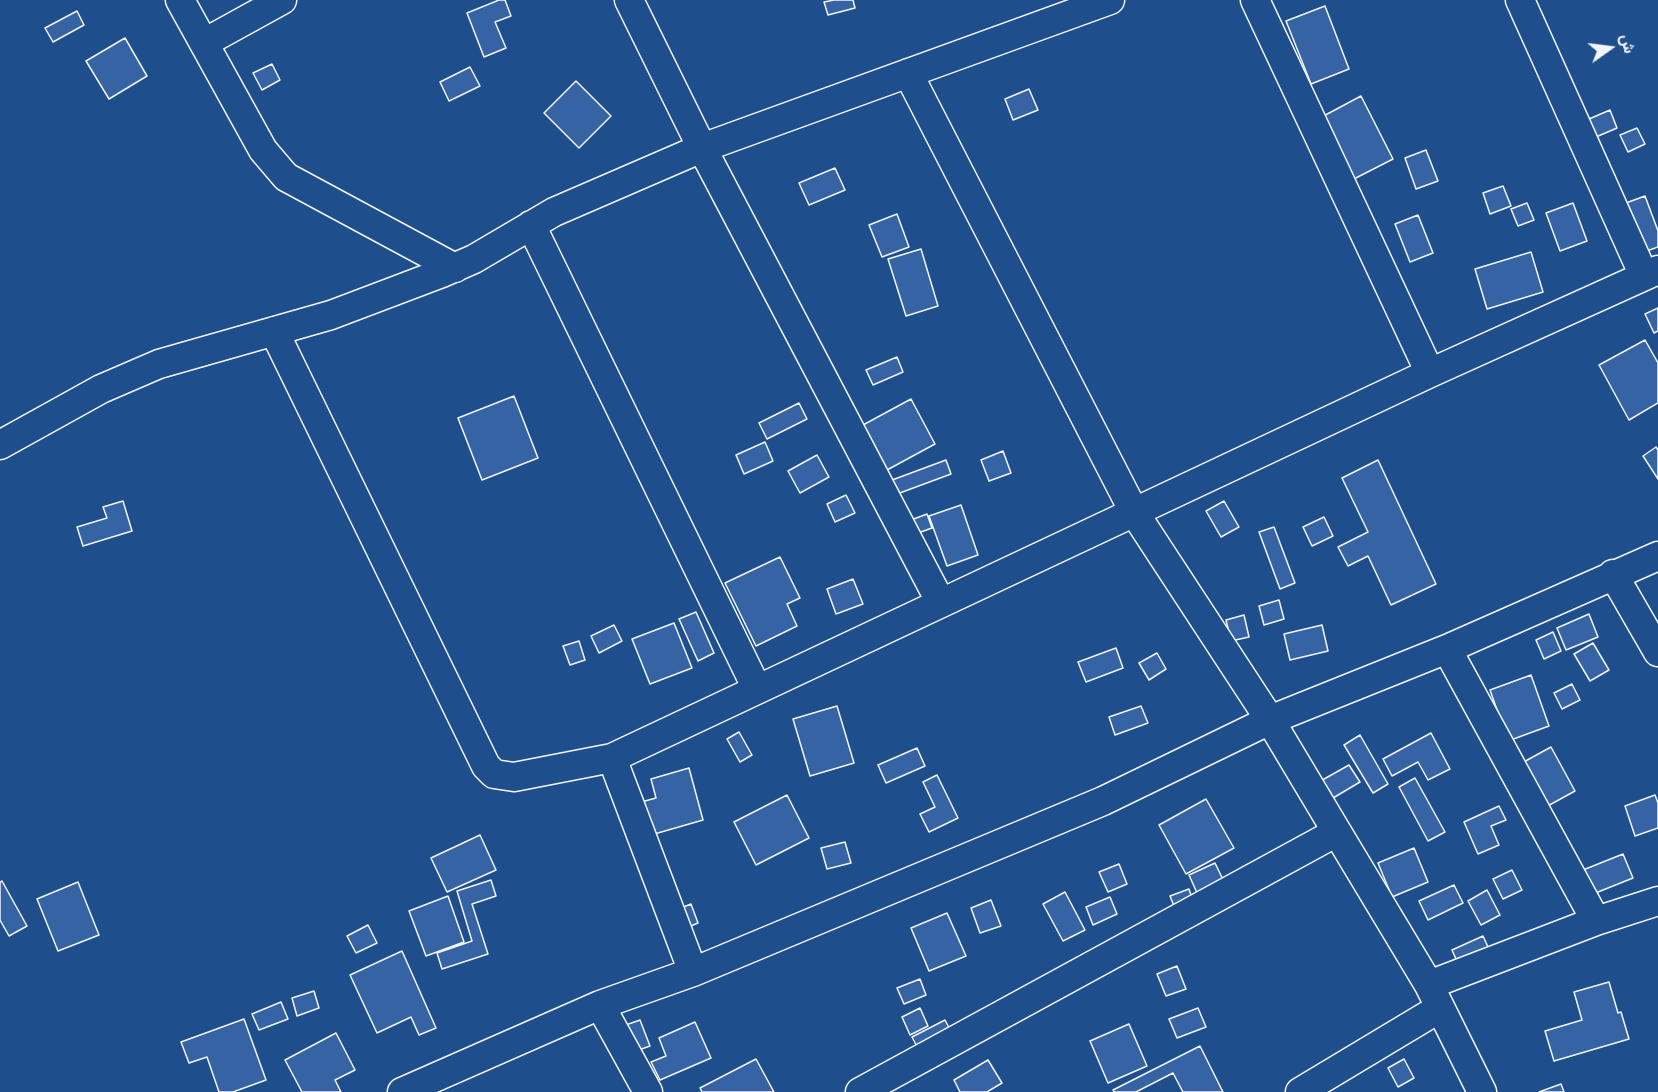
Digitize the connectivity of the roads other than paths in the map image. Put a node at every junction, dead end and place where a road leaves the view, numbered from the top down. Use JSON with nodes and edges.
{"nodes":[{"id":1,"x":180,"y":0,"type":"edge"},
{"id":2,"x":282,"y":0,"type":"edge"},
{"id":3,"x":629,"y":0,"type":"edge"},
{"id":4,"x":1110,"y":0,"type":"edge"},
{"id":5,"x":1255,"y":0,"type":"edge"},
{"id":6,"x":1520,"y":0,"type":"edge"},
{"id":7,"x":1043,"y":11,"type":"edge"},
{"id":8,"x":204,"y":43,"type":"junction"},
{"id":9,"x":908,"y":73,"type":"junction"},
{"id":10,"x":702,"y":148,"type":"junction"},
{"id":11,"x":531,"y":225,"type":"junction"},
{"id":12,"x":455,"y":268,"type":"junction"},
{"id":13,"x":1651,"y":273,"type":"edge"},
{"id":14,"x":273,"y":331,"type":"junction"},
{"id":15,"x":1430,"y":373,"type":"junction"},
{"id":16,"x":0,"y":445,"type":"edge"},
{"id":17,"x":1134,"y":512,"type":"junction"},
{"id":18,"x":1658,"y":556,"type":"edge"},
{"id":19,"x":1613,"y":574,"type":"junction"},
{"id":20,"x":941,"y":603,"type":"junction"},
{"id":21,"x":1447,"y":649,"type":"junction"},
{"id":22,"x":1658,"y":652,"type":"edge"},
{"id":23,"x":757,"y":689,"type":"junction"},
{"id":24,"x":1270,"y":720,"type":"junction"},
{"id":25,"x":612,"y":758,"type":"junction"},
{"id":26,"x":1337,"y":832,"type":"junction"},
{"id":27,"x":1658,"y":901,"type":"edge"},
{"id":28,"x":1596,"y":921,"type":"junction"},
{"id":29,"x":693,"y":972,"type":"junction"},
{"id":30,"x":1434,"y":997,"type":"junction"},
{"id":31,"x":600,"y":1005,"type":"junction"},
{"id":32,"x":402,"y":1092,"type":"edge"},
{"id":33,"x":648,"y":1092,"type":"edge"},
{"id":34,"x":860,"y":1092,"type":"edge"},
{"id":35,"x":1300,"y":1092,"type":"edge"},
{"id":36,"x":1482,"y":1092,"type":"edge"}],
"edges":[{"from":1,"to":8,"type":"street"},
{"from":2,"to":8,"type":"street"},
{"from":3,"to":10,"type":"street"},
{"from":4,"to":7,"type":"street"},
{"from":5,"to":15,"type":"street"},
{"from":6,"to":13,"type":"street"},
{"from":7,"to":9,"type":"street"},
{"from":8,"to":12,"type":"street"},
{"from":9,"to":10,"type":"street"},
{"from":9,"to":17,"type":"street"},
{"from":10,"to":11,"type":"street"},
{"from":10,"to":20,"type":"street"},
{"from":11,"to":12,"type":"street"},
{"from":11,"to":23,"type":"street"},
{"from":12,"to":14,"type":"street"},
{"from":13,"to":15,"type":"street"},
{"from":14,"to":16,"type":"street"},
{"from":14,"to":25,"type":"street"},
{"from":15,"to":17,"type":"street"},
{"from":17,"to":20,"type":"street"},
{"from":17,"to":24,"type":"street"},
{"from":18,"to":19,"type":"street"},
{"from":19,"to":21,"type":"street"},
{"from":19,"to":22,"type":"street"},
{"from":20,"to":23,"type":"street"},
{"from":21,"to":24,"type":"street"},
{"from":21,"to":28,"type":"street"},
{"from":23,"to":25,"type":"street"},
{"from":24,"to":26,"type":"street"},
{"from":24,"to":29,"type":"street"},
{"from":25,"to":29,"type":"street"},
{"from":26,"to":30,"type":"street"},
{"from":26,"to":34,"type":"street"},
{"from":27,"to":28,"type":"street"},
{"from":28,"to":30,"type":"street"},
{"from":29,"to":31,"type":"street"},
{"from":30,"to":35,"type":"street"},
{"from":30,"to":36,"type":"street"},
{"from":31,"to":32,"type":"street"},
{"from":31,"to":33,"type":"street"}]}
